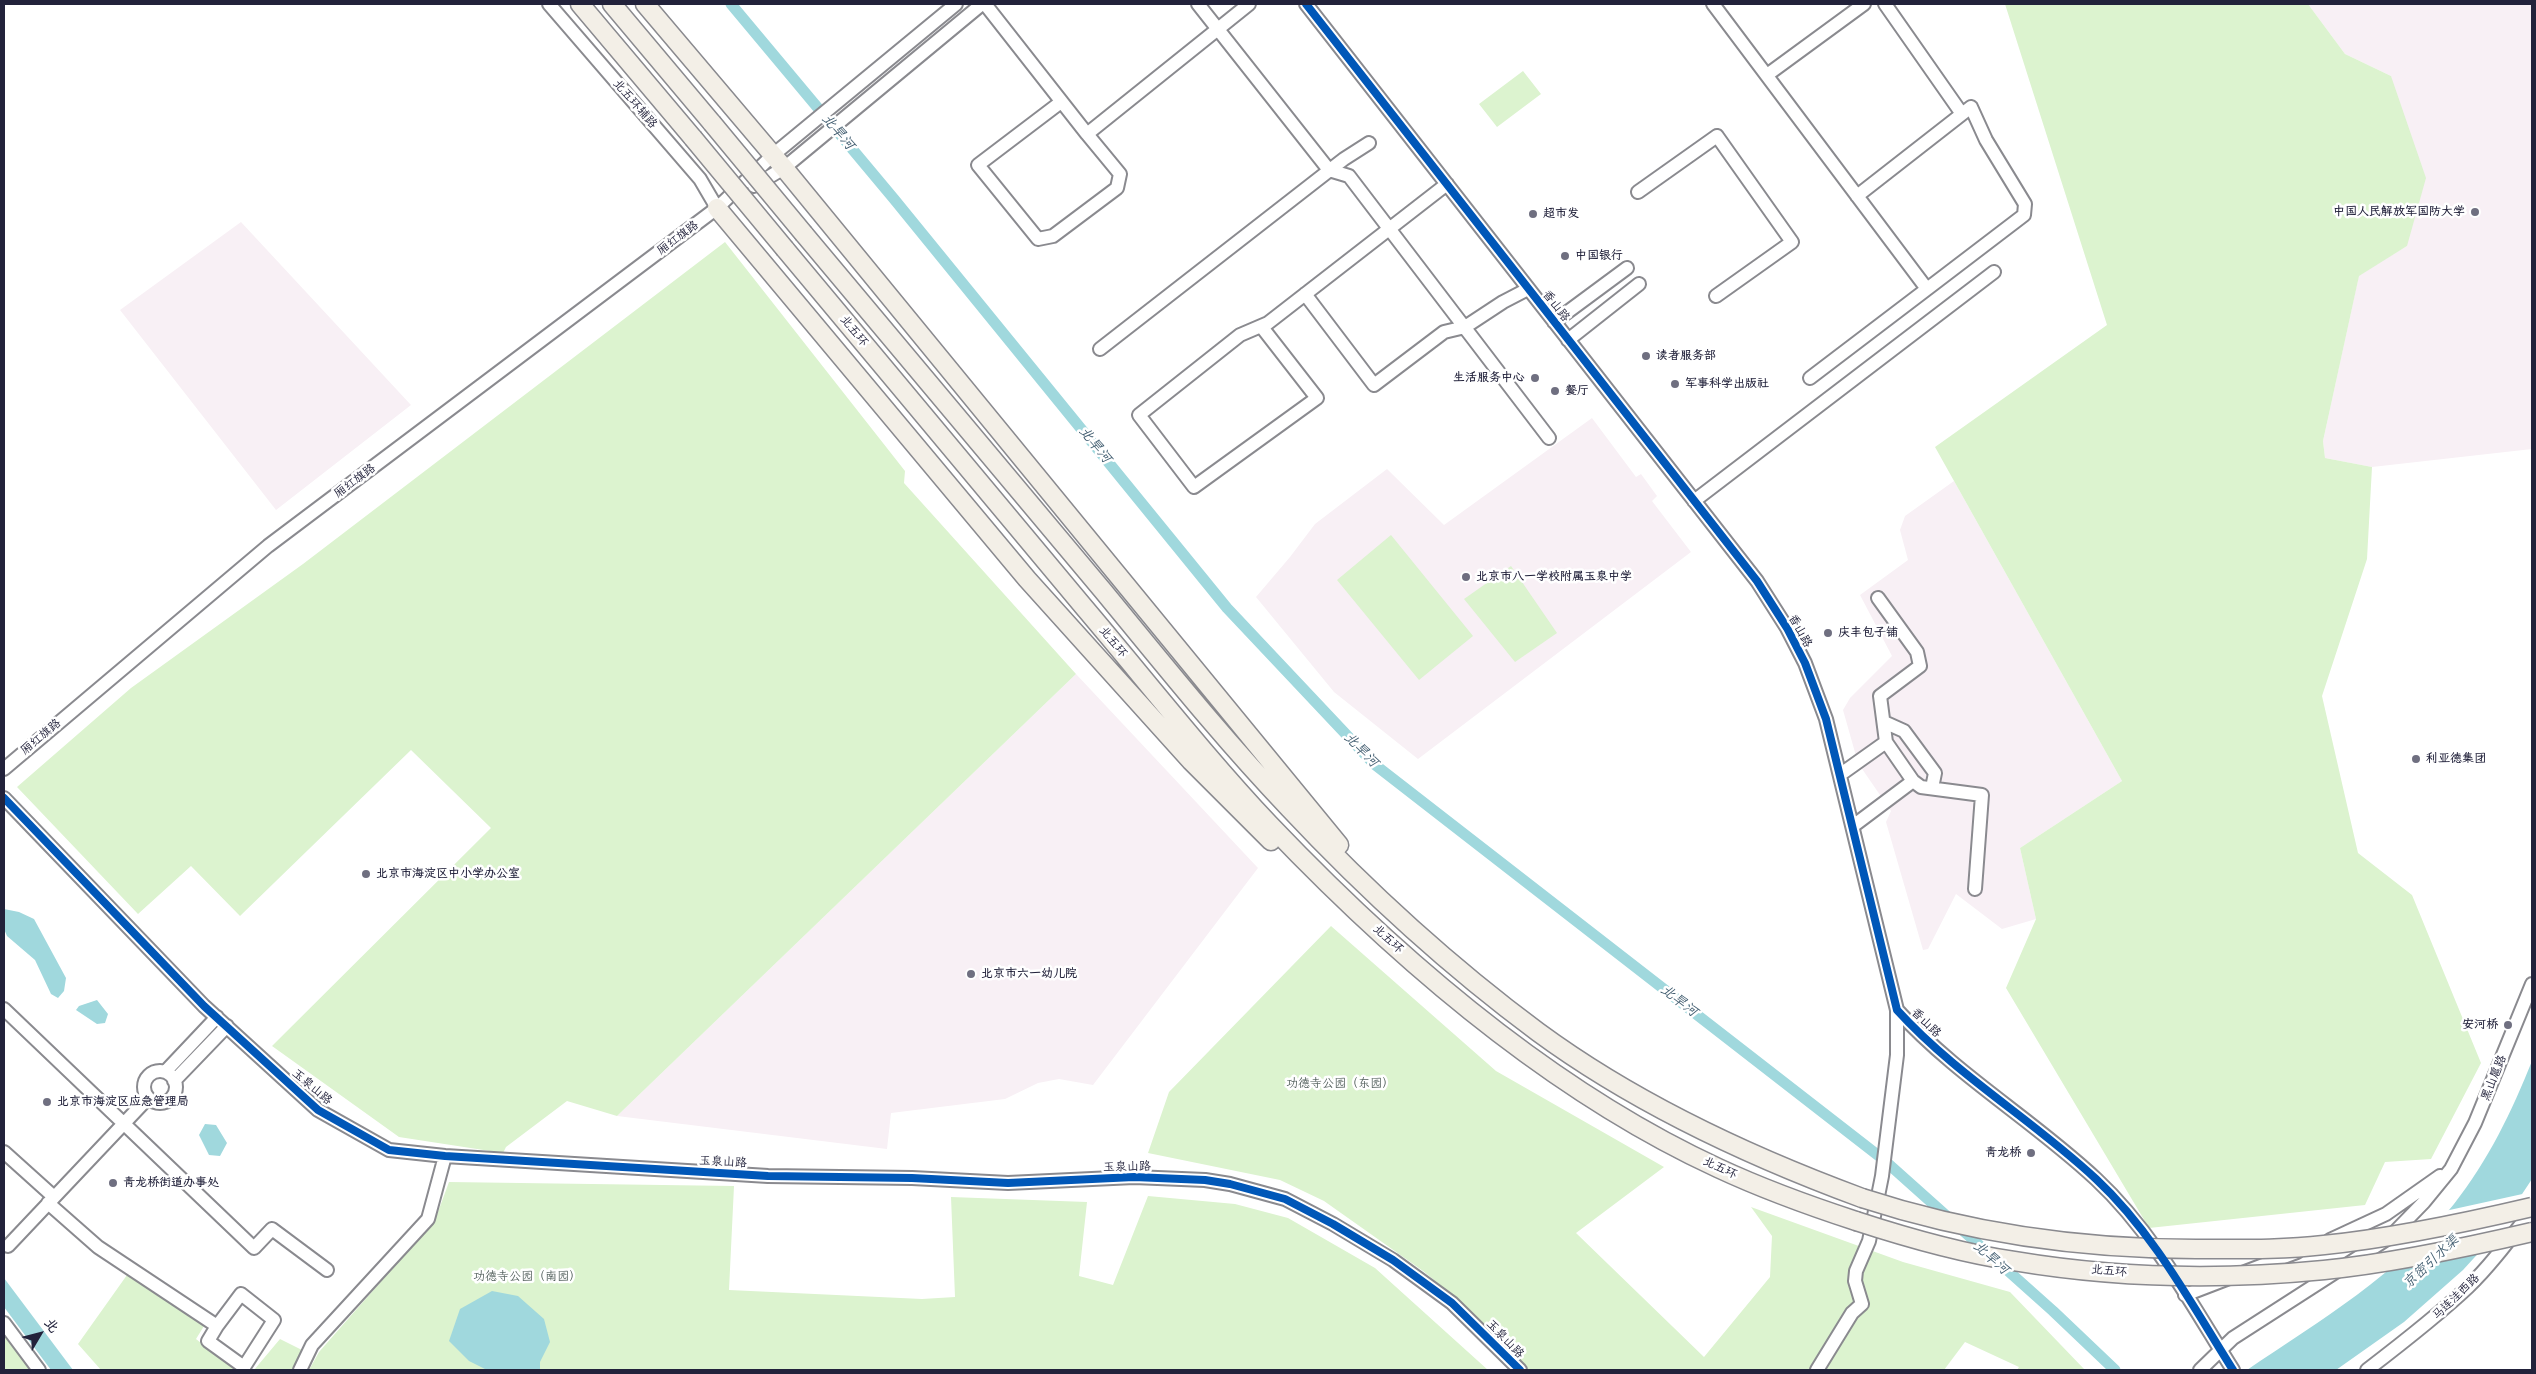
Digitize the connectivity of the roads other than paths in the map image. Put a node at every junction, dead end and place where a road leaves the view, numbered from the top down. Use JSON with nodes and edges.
{"nodes":[{"id":1,"x":549,"y":4,"type":"edge"},
{"id":2,"x":580,"y":4,"type":"edge"},
{"id":3,"x":612,"y":4,"type":"edge"},
{"id":4,"x":645,"y":4,"type":"edge"},
{"id":5,"x":956,"y":4,"type":"edge"},
{"id":6,"x":984,"y":4,"type":"edge"},
{"id":7,"x":1198,"y":4,"type":"edge"},
{"id":8,"x":1249,"y":4,"type":"edge"},
{"id":9,"x":1306,"y":4,"type":"edge"},
{"id":10,"x":1713,"y":4,"type":"edge"},
{"id":11,"x":1864,"y":4,"type":"edge"},
{"id":12,"x":1885,"y":4,"type":"edge"},
{"id":13,"x":1218,"y":29,"type":"junction"},
{"id":14,"x":1766,"y":75,"type":"junction"},
{"id":15,"x":1061,"y":102,"type":"junction"},
{"id":16,"x":1962,"y":114,"type":"junction"},
{"id":17,"x":1087,"y":134,"type":"junction"},
{"id":18,"x":1369,"y":144,"type":"dead end"},
{"id":19,"x":778,"y":161,"type":"junction"},
{"id":20,"x":1329,"y":170,"type":"junction"},
{"id":21,"x":1447,"y":184,"type":"junction"},
{"id":22,"x":1638,"y":192,"type":"dead end"},
{"id":23,"x":1857,"y":196,"type":"junction"},
{"id":24,"x":717,"y":208,"type":"junction"},
{"id":25,"x":1390,"y":228,"type":"junction"},
{"id":26,"x":1627,"y":268,"type":"dead end"},
{"id":27,"x":1994,"y":272,"type":"dead end"},
{"id":28,"x":1639,"y":284,"type":"dead end"},
{"id":29,"x":1528,"y":289,"type":"junction"},
{"id":30,"x":1927,"y":289,"type":"junction"},
{"id":31,"x":1305,"y":294,"type":"junction"},
{"id":32,"x":1716,"y":296,"type":"dead end"},
{"id":33,"x":1554,"y":322,"type":"junction"},
{"id":34,"x":1261,"y":326,"type":"junction"},
{"id":35,"x":1465,"y":327,"type":"junction"},
{"id":36,"x":1568,"y":340,"type":"junction"},
{"id":37,"x":1100,"y":349,"type":"dead end"},
{"id":38,"x":1810,"y":378,"type":"dead end"},
{"id":39,"x":1548,"y":438,"type":"dead end"},
{"id":40,"x":1694,"y":501,"type":"junction"},
{"id":41,"x":1878,"y":598,"type":"dead end"},
{"id":42,"x":1884,"y":722,"type":"junction"},
{"id":43,"x":1886,"y":742,"type":"junction"},
{"id":44,"x":4,"y":769,"type":"edge"},
{"id":45,"x":1841,"y":774,"type":"junction"},
{"id":46,"x":1913,"y":781,"type":"junction"},
{"id":47,"x":1932,"y":788,"type":"junction"},
{"id":48,"x":4,"y":798,"type":"edge"},
{"id":49,"x":1853,"y":826,"type":"junction"},
{"id":50,"x":1975,"y":888,"type":"dead end"},
{"id":51,"x":1400,"y":918,"type":"junction"},
{"id":52,"x":1368,"y":921,"type":"junction"},
{"id":53,"x":2532,"y":984,"type":"edge"},
{"id":54,"x":4,"y":1009,"type":"edge"},
{"id":55,"x":1897,"y":1010,"type":"junction"},
{"id":56,"x":222,"y":1022,"type":"junction"},
{"id":57,"x":170,"y":1076,"type":"junction"},
{"id":58,"x":148,"y":1098,"type":"junction"},
{"id":59,"x":124,"y":1124,"type":"junction"},
{"id":60,"x":4,"y":1152,"type":"edge"},
{"id":61,"x":445,"y":1156,"type":"junction"},
{"id":62,"x":2450,"y":1169,"type":"junction"},
{"id":63,"x":51,"y":1200,"type":"junction"},
{"id":64,"x":2532,"y":1208,"type":"edge"},
{"id":65,"x":2532,"y":1232,"type":"edge"},
{"id":66,"x":8,"y":1246,"type":"dead end"},
{"id":67,"x":327,"y":1270,"type":"dead end"},
{"id":68,"x":2185,"y":1295,"type":"junction"},
{"id":69,"x":4,"y":1323,"type":"edge"},
{"id":70,"x":217,"y":1326,"type":"junction"},
{"id":71,"x":2220,"y":1351,"type":"junction"},
{"id":72,"x":39,"y":1370,"type":"edge"},
{"id":73,"x":300,"y":1370,"type":"edge"},
{"id":74,"x":1520,"y":1370,"type":"edge"},
{"id":75,"x":1817,"y":1370,"type":"edge"},
{"id":76,"x":2200,"y":1370,"type":"edge"},
{"id":77,"x":2233,"y":1370,"type":"edge"},
{"id":78,"x":2366,"y":1370,"type":"edge"}],
"edges":[{"from":1,"to":24,"type":"street","name":"北五环辅路"},
{"from":2,"to":52,"type":"highway","name":"北五环","bridge":true},
{"from":3,"to":51,"type":"highway","name":"北五环","bridge":true},
{"from":4,"to":19,"type":"highway"},
{"from":5,"to":19,"type":"street","name":"厢红旗路"},
{"from":6,"to":15,"type":"street"},
{"from":6,"to":19,"type":"street","name":"厢红旗路"},
{"from":7,"to":13,"type":"street"},
{"from":8,"to":13,"type":"street"},
{"from":9,"to":21,"type":"street","name":"香山路"},
{"from":10,"to":14,"type":"street"},
{"from":11,"to":14,"type":"street"},
{"from":12,"to":16,"type":"street"},
{"from":13,"to":17,"type":"street"},
{"from":13,"to":20,"type":"street"},
{"from":14,"to":23,"type":"street"},
{"from":15,"to":17,"type":"street"},
{"from":15,"to":17,"type":"street"},
{"from":16,"to":23,"type":"street"},
{"from":16,"to":30,"type":"street"},
{"from":18,"to":20,"type":"street"},
{"from":19,"to":24,"type":"street","name":"厢红旗路"},
{"from":19,"to":51,"type":"highway"},
{"from":20,"to":25,"type":"street"},
{"from":20,"to":37,"type":"street"},
{"from":21,"to":25,"type":"street"},
{"from":21,"to":29,"type":"street","name":"香山路"},
{"from":22,"to":32,"type":"street"},
{"from":23,"to":30,"type":"street"},
{"from":24,"to":44,"type":"street","name":"厢红旗路"},
{"from":24,"to":52,"type":"highway"},
{"from":25,"to":31,"type":"street"},
{"from":25,"to":35,"type":"street"},
{"from":26,"to":33,"type":"street"},
{"from":27,"to":40,"type":"street"},
{"from":28,"to":36,"type":"street"},
{"from":29,"to":33,"type":"street","name":"香山路"},
{"from":29,"to":35,"type":"street"},
{"from":30,"to":38,"type":"street"},
{"from":31,"to":34,"type":"street"},
{"from":31,"to":35,"type":"street"},
{"from":33,"to":36,"type":"street","name":"香山路"},
{"from":34,"to":34,"type":"street"},
{"from":35,"to":39,"type":"street"},
{"from":36,"to":40,"type":"street","name":"香山路"},
{"from":40,"to":45,"type":"street","name":"香山路"},
{"from":41,"to":42,"type":"street"},
{"from":42,"to":43,"type":"street"},
{"from":42,"to":47,"type":"street"},
{"from":43,"to":45,"type":"street"},
{"from":43,"to":46,"type":"street"},
{"from":45,"to":49,"type":"street","name":"香山路"},
{"from":46,"to":47,"type":"street"},
{"from":46,"to":49,"type":"street"},
{"from":47,"to":50,"type":"street"},
{"from":48,"to":56,"type":"street","name":"玉泉山路"},
{"from":49,"to":55,"type":"street","name":"香山路"},
{"from":51,"to":64,"type":"highway","name":"北五环","bridge":true},
{"from":52,"to":65,"type":"highway","name":"北五环","bridge":true},
{"from":53,"to":62,"type":"street","name":"黑山扈路"},
{"from":54,"to":59,"type":"street"},
{"from":55,"to":68,"type":"street","name":"香山路"},
{"from":55,"to":75,"type":"street"},
{"from":56,"to":57,"type":"street"},
{"from":56,"to":61,"type":"street","name":"玉泉山路"},
{"from":57,"to":58,"type":"street"},
{"from":57,"to":58,"type":"street"},
{"from":58,"to":59,"type":"street"},
{"from":59,"to":63,"type":"street"},
{"from":59,"to":67,"type":"street"},
{"from":60,"to":63,"type":"street"},
{"from":61,"to":73,"type":"street"},
{"from":61,"to":74,"type":"street","name":"玉泉山路"},
{"from":62,"to":68,"type":"street"},
{"from":62,"to":71,"type":"street","name":"黑山扈路"},
{"from":63,"to":66,"type":"street"},
{"from":63,"to":70,"type":"street"},
{"from":64,"to":78,"type":"street","name":"马连洼西路"},
{"from":68,"to":71,"type":"street","name":"香山路"},
{"from":69,"to":72,"type":"street"},
{"from":70,"to":70,"type":"street"},
{"from":71,"to":76,"type":"street"},
{"from":71,"to":77,"type":"street"}]}
